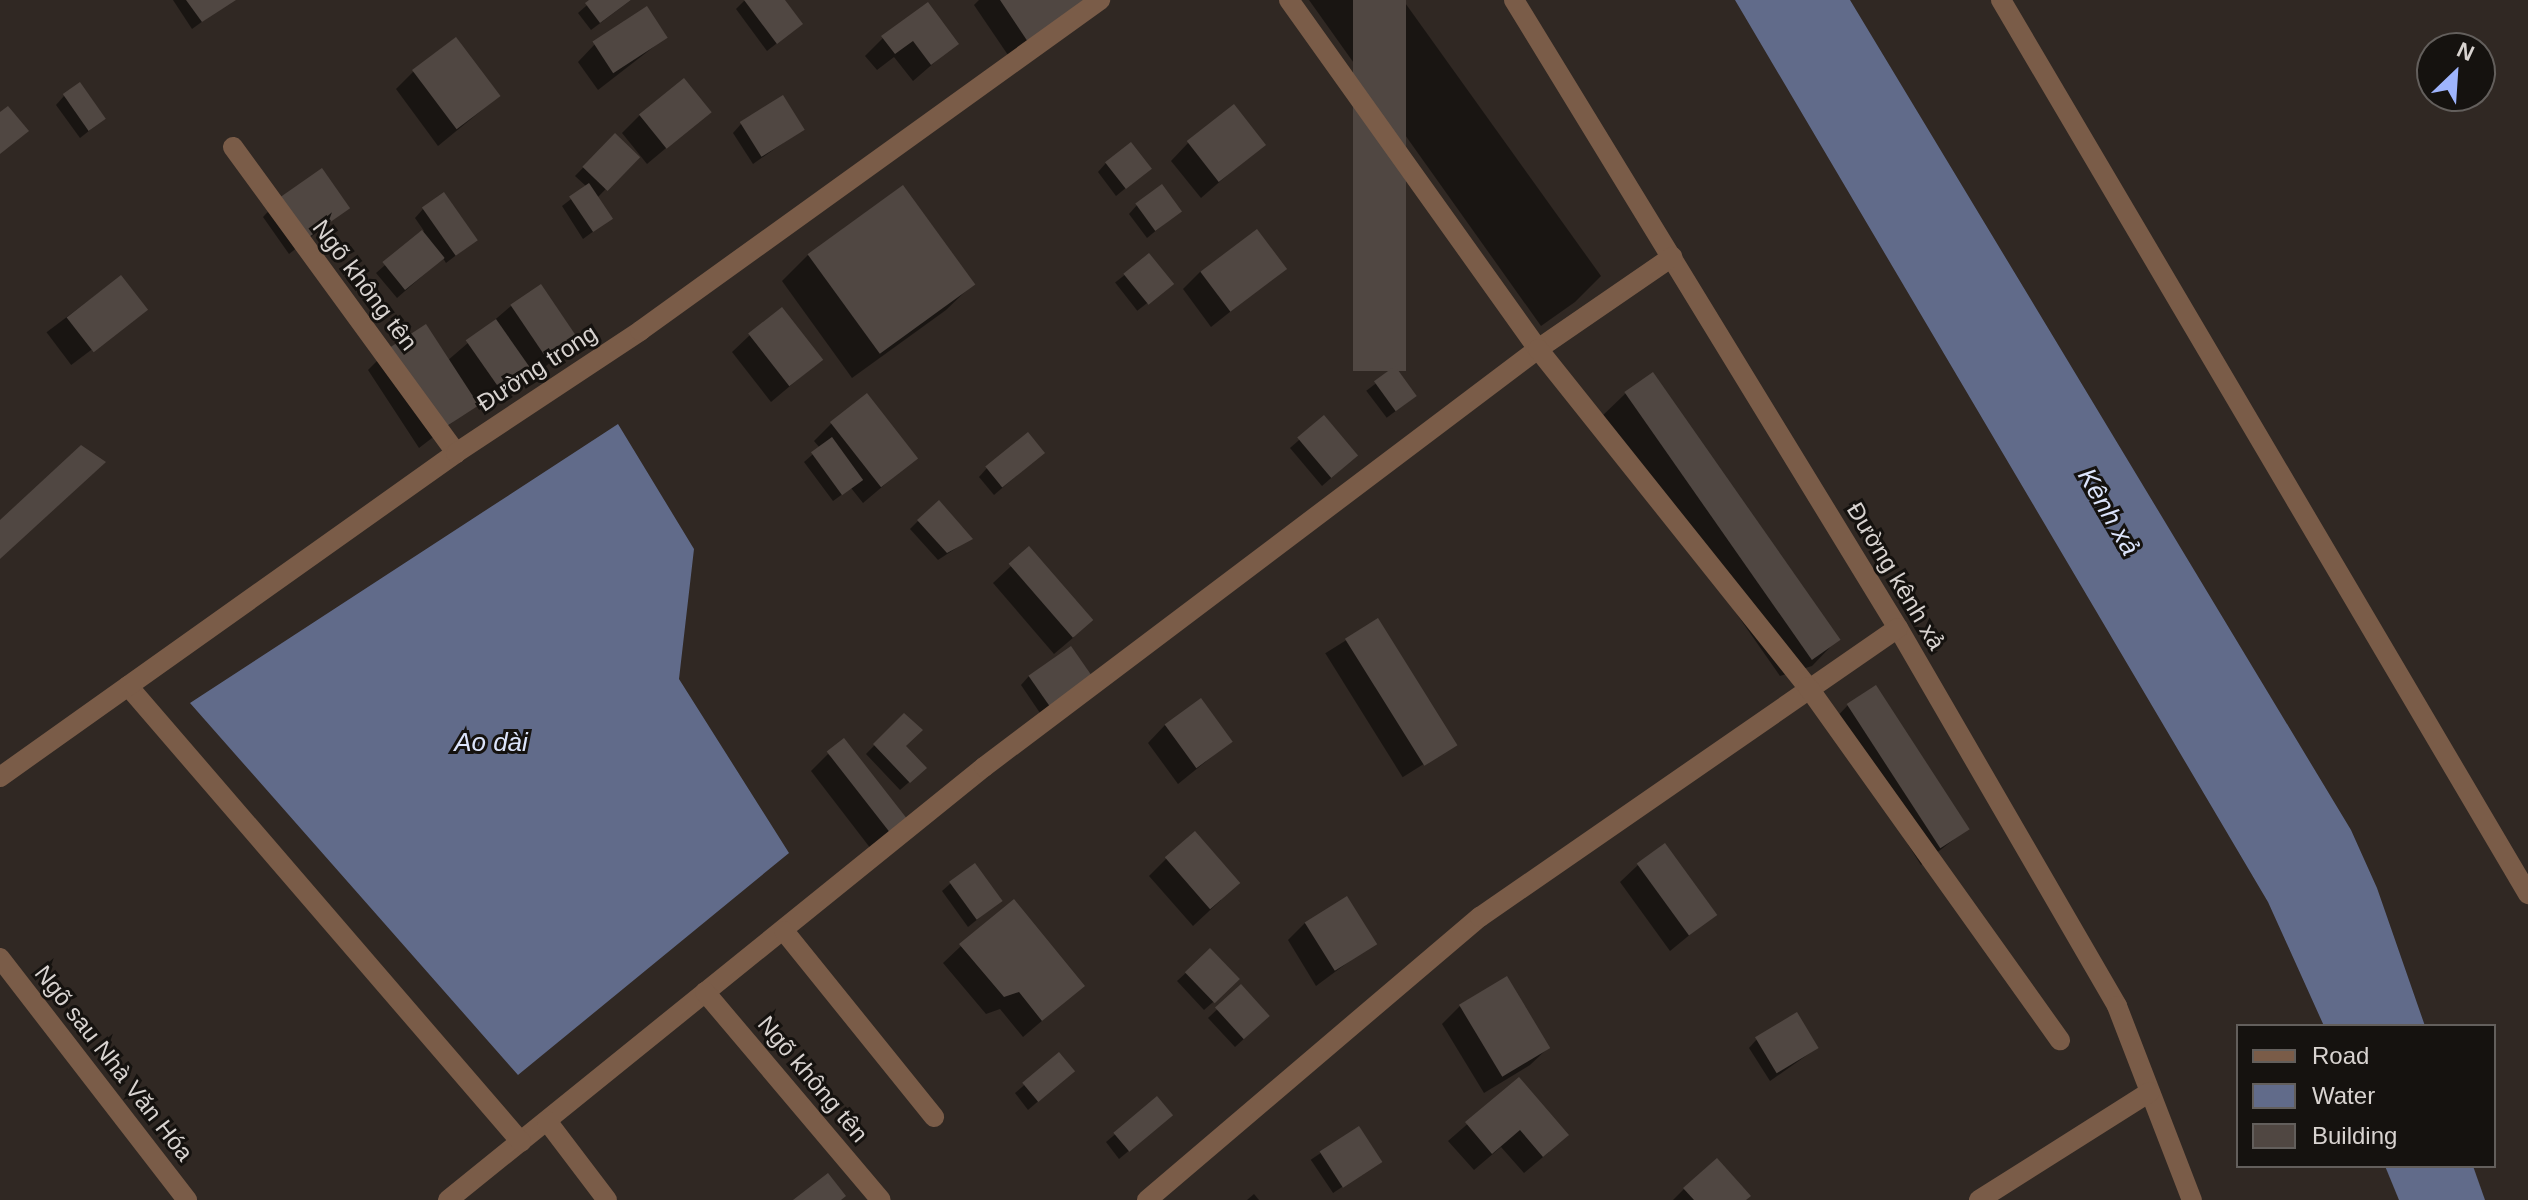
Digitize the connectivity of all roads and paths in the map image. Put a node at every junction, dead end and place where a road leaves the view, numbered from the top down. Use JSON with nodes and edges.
{"nodes":[{"id":1,"x":1100,"y":0,"type":"edge"},
{"id":2,"x":1289,"y":0,"type":"edge"},
{"id":3,"x":1514,"y":0,"type":"edge"},
{"id":4,"x":2001,"y":0,"type":"edge"},
{"id":5,"x":233,"y":147,"type":"dead end"},
{"id":6,"x":1672,"y":257,"type":"junction"},
{"id":7,"x":1538,"y":349,"type":"junction"},
{"id":8,"x":456,"y":453,"type":"junction"},
{"id":9,"x":1898,"y":628,"type":"junction"},
{"id":10,"x":128,"y":686,"type":"junction"},
{"id":11,"x":1808,"y":687,"type":"junction"},
{"id":12,"x":0,"y":777,"type":"edge"},
{"id":13,"x":2528,"y":894,"type":"edge"},
{"id":14,"x":784,"y":931,"type":"junction"},
{"id":15,"x":0,"y":958,"type":"edge"},
{"id":16,"x":705,"y":992,"type":"junction"},
{"id":17,"x":2060,"y":1040,"type":"dead end"},
{"id":18,"x":2150,"y":1092,"type":"junction"},
{"id":19,"x":934,"y":1117,"type":"dead end"},
{"id":20,"x":547,"y":1121,"type":"junction"},
{"id":21,"x":521,"y":1142,"type":"junction"},
{"id":22,"x":187,"y":1200,"type":"edge"},
{"id":23,"x":448,"y":1200,"type":"edge"},
{"id":24,"x":607,"y":1200,"type":"edge"},
{"id":25,"x":881,"y":1200,"type":"edge"},
{"id":26,"x":1147,"y":1200,"type":"edge"},
{"id":27,"x":1979,"y":1200,"type":"edge"},
{"id":28,"x":2192,"y":1200,"type":"edge"}],
"edges":[{"from":1,"to":8,"type":"street","name":"Đường trong"},
{"from":2,"to":7,"type":"street"},
{"from":3,"to":6,"type":"street","name":"Đường kênh xả"},
{"from":4,"to":13,"type":"street"},
{"from":5,"to":8,"type":"street","name":"Ngõ không tên"},
{"from":6,"to":7,"type":"street"},
{"from":6,"to":9,"type":"street","name":"Đường kênh xả"},
{"from":7,"to":11,"type":"street"},
{"from":7,"to":14,"type":"street"},
{"from":8,"to":10,"type":"street","name":"Đường trong"},
{"from":9,"to":11,"type":"street"},
{"from":9,"to":18,"type":"street","name":"Đường kênh xả"},
{"from":10,"to":12,"type":"street","name":"Đường trong"},
{"from":10,"to":21,"type":"street"},
{"from":11,"to":17,"type":"street"},
{"from":11,"to":26,"type":"street"},
{"from":14,"to":16,"type":"street"},
{"from":14,"to":19,"type":"street"},
{"from":15,"to":22,"type":"street","name":"Ngõ sau Nhà Văn Hóa"},
{"from":16,"to":20,"type":"street"},
{"from":16,"to":25,"type":"street","name":"Ngõ không tên"},
{"from":18,"to":27,"type":"street"},
{"from":18,"to":28,"type":"street","name":"Đường kênh xả"},
{"from":20,"to":21,"type":"street"},
{"from":20,"to":24,"type":"street"},
{"from":21,"to":23,"type":"street"}]}
